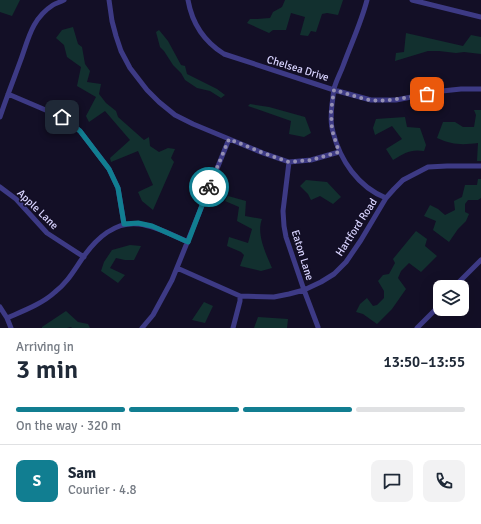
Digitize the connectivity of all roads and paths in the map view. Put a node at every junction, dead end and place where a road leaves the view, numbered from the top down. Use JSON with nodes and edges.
{"nodes":[{"id":1,"x":64,"y":0,"type":"edge"},
{"id":2,"x":110,"y":0,"type":"edge"},
{"id":3,"x":188,"y":0,"type":"edge"},
{"id":4,"x":367,"y":0,"type":"edge"},
{"id":5,"x":412,"y":0,"type":"edge"},
{"id":6,"x":434,"y":2,"type":"edge"},
{"id":7,"x":481,"y":17,"type":"edge"},
{"id":8,"x":481,"y":89,"type":"edge"},
{"id":9,"x":334,"y":90,"type":"junction"},
{"id":10,"x":8,"y":94,"type":"junction"},
{"id":11,"x":0,"y":117,"type":"edge"},
{"id":12,"x":229,"y":139,"type":"junction"},
{"id":13,"x":339,"y":152,"type":"junction"},
{"id":14,"x":289,"y":162,"type":"junction"},
{"id":15,"x":481,"y":166,"type":"edge"},
{"id":16,"x":0,"y":188,"type":"edge"},
{"id":17,"x":386,"y":198,"type":"junction"},
{"id":18,"x":124,"y":224,"type":"junction"},
{"id":19,"x":188,"y":242,"type":"junction"},
{"id":20,"x":84,"y":256,"type":"junction"},
{"id":21,"x":481,"y":260,"type":"edge"},
{"id":22,"x":177,"y":268,"type":"junction"},
{"id":23,"x":461,"y":280,"type":"edge"},
{"id":24,"x":304,"y":290,"type":"junction"},
{"id":25,"x":240,"y":296,"type":"junction"},
{"id":26,"x":0,"y":308,"type":"edge"},
{"id":27,"x":433,"y":312,"type":"edge"},
{"id":28,"x":6,"y":318,"type":"junction"},
{"id":29,"x":318,"y":327,"type":"dead end"},
{"id":30,"x":11,"y":328,"type":"edge"},
{"id":31,"x":142,"y":328,"type":"edge"},
{"id":32,"x":233,"y":328,"type":"edge"},
{"id":33,"x":417,"y":328,"type":"edge"}],
"edges":[{"from":1,"to":10,"type":"street"},
{"from":2,"to":12,"type":"street"},
{"from":3,"to":9,"type":"street","name":"Chelsea Drive"},
{"from":4,"to":9,"type":"street"},
{"from":5,"to":6,"type":"street"},
{"from":6,"to":7,"type":"street"},
{"from":8,"to":9,"type":"street","name":"Chelsea Drive"},
{"from":9,"to":13,"type":"street"},
{"from":10,"to":11,"type":"street"},
{"from":10,"to":18,"type":"street"},
{"from":12,"to":14,"type":"street"},
{"from":12,"to":19,"type":"street"},
{"from":13,"to":14,"type":"street"},
{"from":13,"to":17,"type":"street"},
{"from":14,"to":24,"type":"street","name":"Eaton Lane"},
{"from":15,"to":17,"type":"street","name":"Hartford Road"},
{"from":16,"to":20,"type":"street","name":"Apple Lane"},
{"from":17,"to":24,"type":"street","name":"Hartford Road"},
{"from":18,"to":19,"type":"street"},
{"from":18,"to":20,"type":"street"},
{"from":19,"to":22,"type":"street"},
{"from":20,"to":28,"type":"street"},
{"from":21,"to":23,"type":"street"},
{"from":22,"to":25,"type":"street","name":"Hartford Road"},
{"from":22,"to":31,"type":"street"},
{"from":24,"to":25,"type":"street","name":"Hartford Road"},
{"from":24,"to":29,"type":"street","name":"Eaton Lane"},
{"from":25,"to":32,"type":"street"},
{"from":26,"to":28,"type":"street"},
{"from":27,"to":33,"type":"street"},
{"from":28,"to":30,"type":"street"}]}
